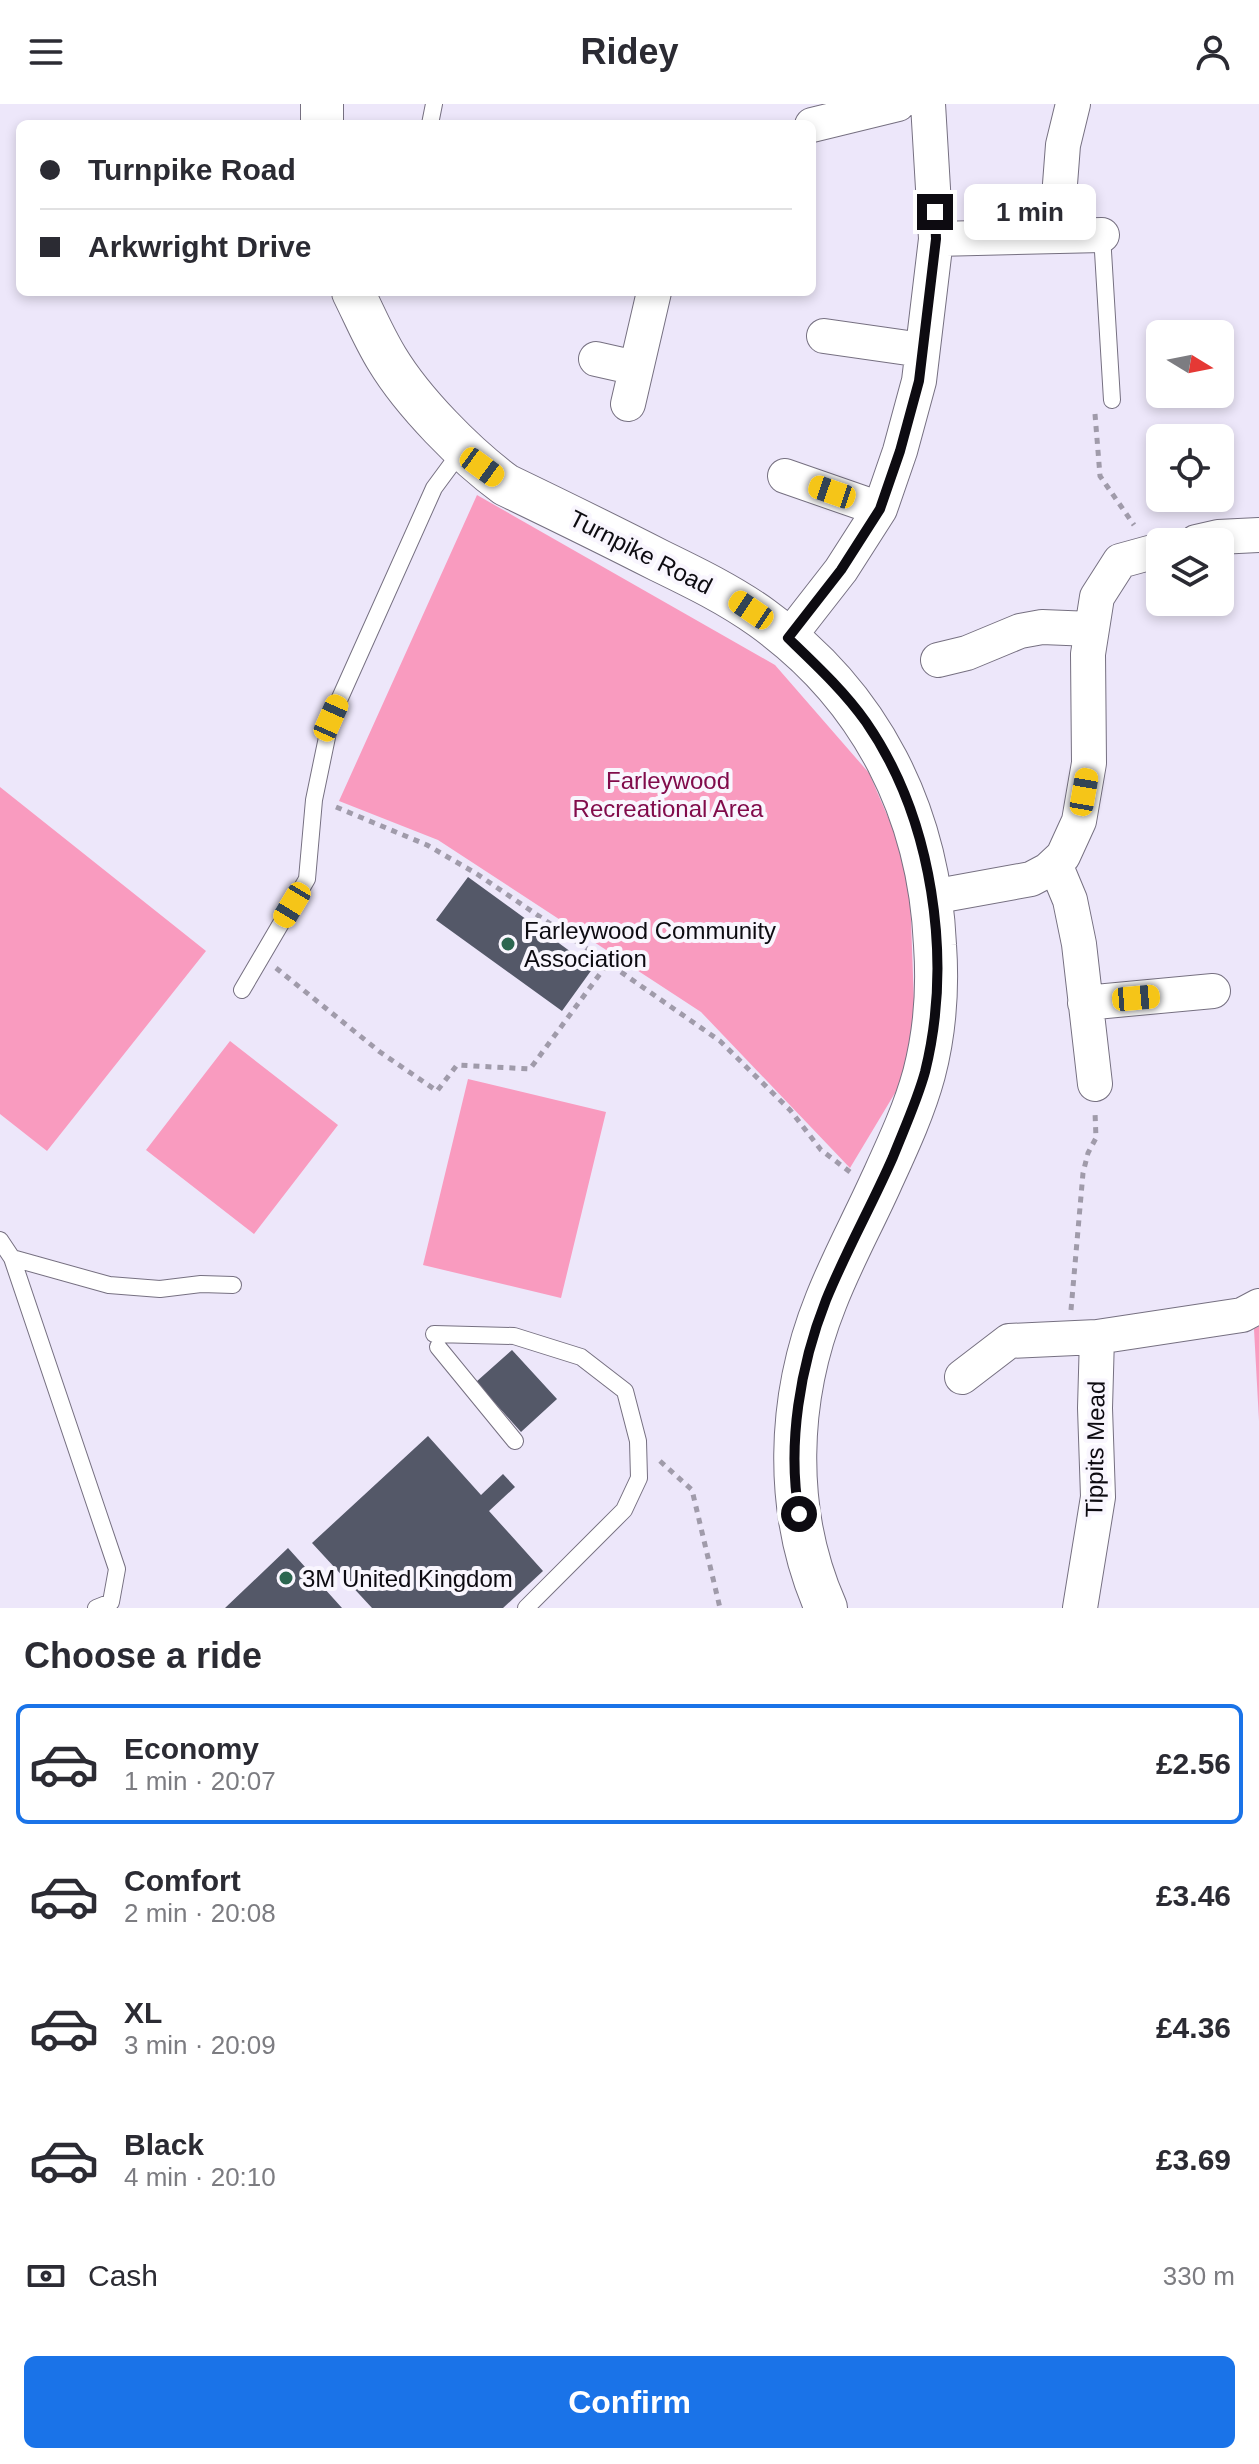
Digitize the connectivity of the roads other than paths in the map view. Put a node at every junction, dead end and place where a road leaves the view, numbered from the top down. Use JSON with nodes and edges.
{"nodes":[{"id":1,"x":898,"y":104,"type":"edge"},
{"id":2,"x":928,"y":104,"type":"edge"},
{"id":3,"x":1073,"y":104,"type":"edge"},
{"id":4,"x":816,"y":124,"type":"edge"},
{"id":5,"x":1102,"y":235,"type":"joint"},
{"id":6,"x":1056,"y":236,"type":"junction"},
{"id":7,"x":936,"y":239,"type":"junction"},
{"id":8,"x":355,"y":296,"type":"edge"},
{"id":9,"x":653,"y":296,"type":"edge"},
{"id":10,"x":824,"y":336,"type":"dead end"},
{"id":11,"x":922,"y":350,"type":"junction"},
{"id":12,"x":596,"y":359,"type":"dead end"},
{"id":13,"x":636,"y":368,"type":"junction"},
{"id":14,"x":1112,"y":400,"type":"dead end"},
{"id":15,"x":628,"y":404,"type":"dead end"},
{"id":16,"x":463,"y":449,"type":"junction"},
{"id":17,"x":785,"y":476,"type":"dead end"},
{"id":18,"x":880,"y":509,"type":"junction"},
{"id":19,"x":1259,"y":535,"type":"edge"},
{"id":20,"x":1234,"y":536,"type":"edge"},
{"id":21,"x":1146,"y":554,"type":"edge"},
{"id":22,"x":1092,"y":629,"type":"junction"},
{"id":23,"x":788,"y":638,"type":"junction"},
{"id":24,"x":938,"y":660,"type":"dead end"},
{"id":25,"x":1055,"y":864,"type":"junction"},
{"id":26,"x":932,"y":897,"type":"junction"},
{"id":27,"x":242,"y":990,"type":"dead end"},
{"id":28,"x":1213,"y":991,"type":"dead end"},
{"id":29,"x":1085,"y":1003,"type":"junction"},
{"id":30,"x":1095,"y":1084,"type":"road end"},
{"id":31,"x":0,"y":1240,"type":"edge"},
{"id":32,"x":12,"y":1258,"type":"junction"},
{"id":33,"x":233,"y":1285,"type":"dead end"},
{"id":34,"x":1259,"y":1306,"type":"edge"},
{"id":35,"x":1097,"y":1337,"type":"junction"},
{"id":36,"x":962,"y":1377,"type":"dead end"},
{"id":37,"x":515,"y":1441,"type":"dead end"},
{"id":38,"x":96,"y":1608,"type":"edge"},
{"id":39,"x":526,"y":1608,"type":"edge"},
{"id":40,"x":826,"y":1608,"type":"edge"},
{"id":41,"x":1080,"y":1608,"type":"edge"}],
"edges":[{"from":1,"to":4,"type":"street"},
{"from":2,"to":7,"type":"street"},
{"from":3,"to":6,"type":"street"},
{"from":5,"to":6,"type":"street"},
{"from":5,"to":14,"type":"lane"},
{"from":6,"to":7,"type":"street"},
{"from":7,"to":11,"type":"street"},
{"from":8,"to":16,"type":"street","name":"Turnpike Road"},
{"from":9,"to":13,"type":"street"},
{"from":10,"to":11,"type":"street"},
{"from":11,"to":18,"type":"street"},
{"from":12,"to":13,"type":"street"},
{"from":13,"to":15,"type":"street"},
{"from":16,"to":23,"type":"street","name":"Turnpike Road"},
{"from":16,"to":27,"type":"lane"},
{"from":17,"to":18,"type":"street"},
{"from":18,"to":23,"type":"street"},
{"from":19,"to":20,"type":"street"},
{"from":21,"to":22,"type":"street"},
{"from":22,"to":24,"type":"street"},
{"from":22,"to":25,"type":"street"},
{"from":23,"to":26,"type":"street","name":"Turnpike Road"},
{"from":25,"to":26,"type":"street"},
{"from":25,"to":29,"type":"street"},
{"from":26,"to":40,"type":"street","name":"Turnpike Road"},
{"from":28,"to":29,"type":"street"},
{"from":29,"to":30,"type":"street"},
{"from":31,"to":32,"type":"lane"},
{"from":32,"to":33,"type":"lane"},
{"from":32,"to":38,"type":"lane"},
{"from":34,"to":35,"type":"street"},
{"from":35,"to":36,"type":"street"},
{"from":35,"to":41,"type":"street","name":"Tippits Mead"},
{"from":37,"to":39,"type":"lane"}]}
